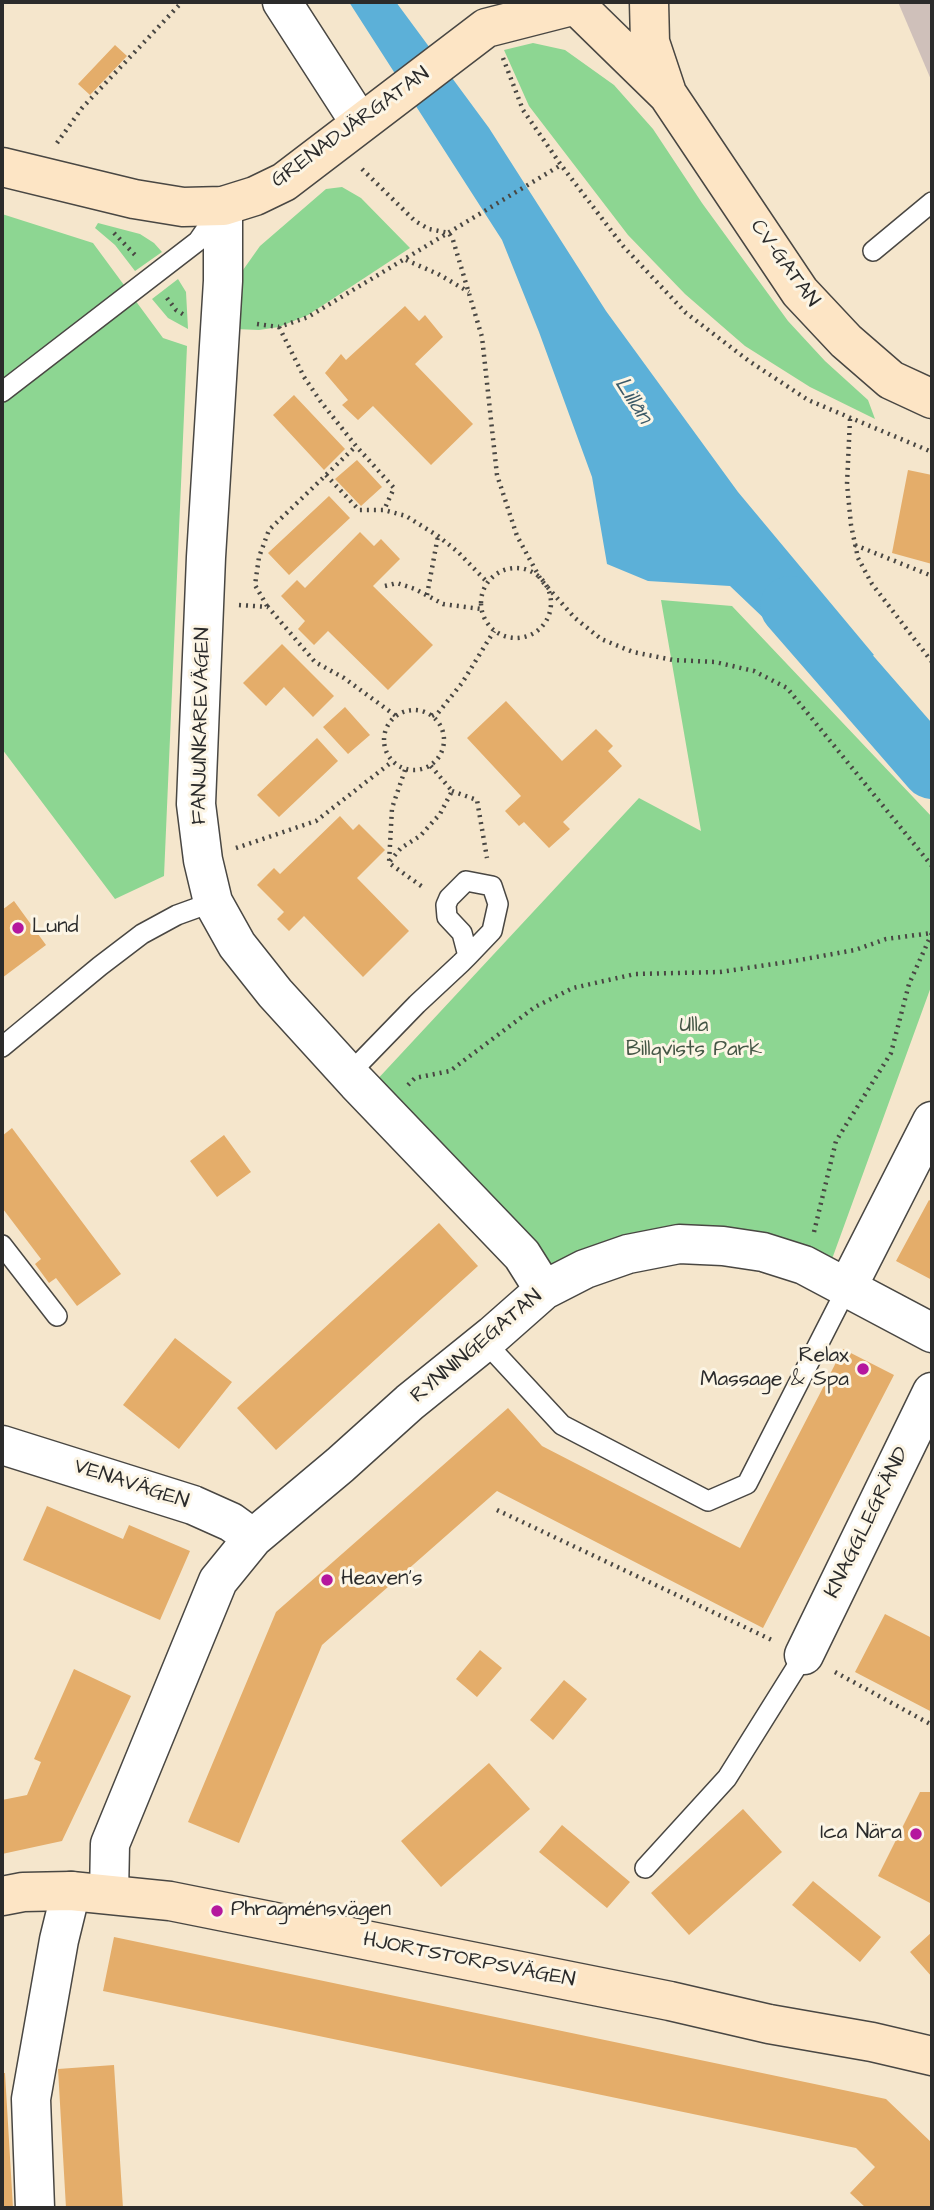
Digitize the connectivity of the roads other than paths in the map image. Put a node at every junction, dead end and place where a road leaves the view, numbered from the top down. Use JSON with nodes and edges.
{"nodes":[{"id":1,"x":282,"y":2,"type":"edge"},
{"id":2,"x":628,"y":2,"type":"edge"},
{"id":3,"x":649,"y":2,"type":"edge"},
{"id":4,"x":570,"y":7,"type":"edge"},
{"id":5,"x":494,"y":15,"type":"edge"},
{"id":6,"x":668,"y":95,"type":"junction"},
{"id":7,"x":360,"y":123,"type":"junction"},
{"id":8,"x":18,"y":171,"type":"edge"},
{"id":9,"x":932,"y":202,"type":"edge"},
{"id":10,"x":223,"y":206,"type":"junction"},
{"id":11,"x":873,"y":251,"type":"dead end"},
{"id":12,"x":2,"y":392,"type":"edge"},
{"id":13,"x":932,"y":399,"type":"edge"},
{"id":14,"x":213,"y":902,"type":"junction"},
{"id":15,"x":468,"y":956,"type":"junction"},
{"id":16,"x":2,"y":1047,"type":"edge"},
{"id":17,"x":349,"y":1074,"type":"junction"},
{"id":18,"x":928,"y":1141,"type":"edge"},
{"id":19,"x":2,"y":1245,"type":"edge"},
{"id":20,"x":848,"y":1286,"type":"junction"},
{"id":21,"x":544,"y":1290,"type":"junction"},
{"id":22,"x":57,"y":1316,"type":"dead end"},
{"id":23,"x":932,"y":1333,"type":"edge"},
{"id":24,"x":485,"y":1342,"type":"junction"},
{"id":25,"x":932,"y":1392,"type":"edge"},
{"id":26,"x":2,"y":1446,"type":"edge"},
{"id":27,"x":253,"y":1538,"type":"junction"},
{"id":28,"x":804,"y":1655,"type":"joint"},
{"id":29,"x":645,"y":1868,"type":"dead end"},
{"id":30,"x":71,"y":1891,"type":"junction"},
{"id":31,"x":109,"y":1894,"type":"junction"},
{"id":32,"x":2,"y":1896,"type":"edge"},
{"id":33,"x":932,"y":2056,"type":"edge"},
{"id":34,"x":35,"y":2208,"type":"edge"}],
"edges":[{"from":1,"to":7,"type":"street"},
{"from":2,"to":4,"type":"street","name":"GRENADJÄRGATAN"},
{"from":3,"to":6,"type":"street","name":"CV-GATAN"},
{"from":4,"to":5,"type":"street","name":"GRENADJÄRGATAN"},
{"from":4,"to":6,"type":"street","name":"CV-GATAN"},
{"from":5,"to":7,"type":"street","name":"GRENADJÄRGATAN"},
{"from":6,"to":13,"type":"street","name":"CV-GATAN"},
{"from":7,"to":10,"type":"street","name":"GRENADJÄRGATAN"},
{"from":8,"to":10,"type":"street","name":"GRENADJÄRGATAN"},
{"from":9,"to":11,"type":"lane"},
{"from":10,"to":12,"type":"lane"},
{"from":10,"to":14,"type":"street","name":"FANJUNKAREVÄGEN"},
{"from":14,"to":16,"type":"lane"},
{"from":14,"to":17,"type":"street","name":"FANJUNKAREVÄGEN"},
{"from":15,"to":15,"type":"lane"},
{"from":15,"to":17,"type":"lane"},
{"from":17,"to":21,"type":"street","name":"FANJUNKAREVÄGEN"},
{"from":18,"to":20,"type":"street"},
{"from":19,"to":22,"type":"lane"},
{"from":20,"to":21,"type":"street","name":"RYNNINGEGATAN"},
{"from":20,"to":23,"type":"street","name":"RYNNINGEGATAN"},
{"from":20,"to":24,"type":"lane"},
{"from":21,"to":24,"type":"street","name":"RYNNINGEGATAN"},
{"from":24,"to":27,"type":"street","name":"RYNNINGEGATAN"},
{"from":25,"to":28,"type":"street","name":"KNAGGLEGRÄND"},
{"from":26,"to":27,"type":"street","name":"VENAVÄGEN"},
{"from":27,"to":31,"type":"street"},
{"from":28,"to":29,"type":"lane"},
{"from":30,"to":31,"type":"street","name":"HJORTSTORPSVÄGEN"},
{"from":30,"to":32,"type":"street","name":"HJORTSTORPSVÄGEN"},
{"from":30,"to":34,"type":"street"},
{"from":31,"to":33,"type":"street","name":"HJORTSTORPSVÄGEN"}]}
